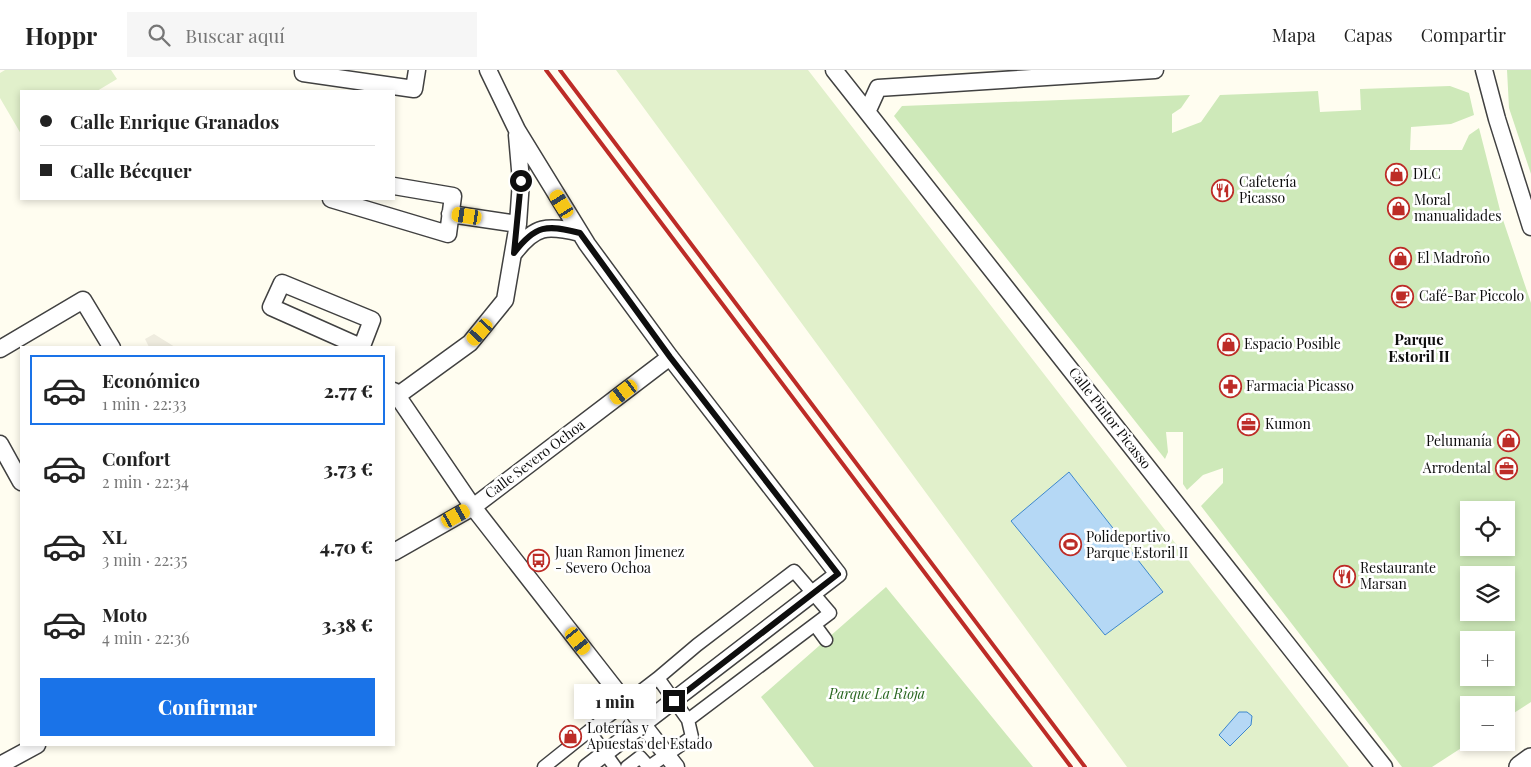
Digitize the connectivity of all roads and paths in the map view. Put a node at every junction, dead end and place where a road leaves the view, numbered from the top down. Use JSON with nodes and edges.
{"nodes":[{"id":1,"x":303,"y":70,"type":"edge"},
{"id":2,"x":416,"y":70,"type":"edge"},
{"id":3,"x":488,"y":70,"type":"edge"},
{"id":4,"x":834,"y":70,"type":"edge"},
{"id":5,"x":1124,"y":70,"type":"edge"},
{"id":6,"x":1155,"y":70,"type":"edge"},
{"id":7,"x":1484,"y":70,"type":"edge"},
{"id":8,"x":868,"y":110,"type":"junction"},
{"id":9,"x":517,"y":130,"type":"junction"},
{"id":10,"x":395,"y":186,"type":"edge"},
{"id":11,"x":334,"y":200,"type":"edge"},
{"id":12,"x":450,"y":214,"type":"junction"},
{"id":13,"x":518,"y":224,"type":"junction"},
{"id":14,"x":1531,"y":227,"type":"edge"},
{"id":15,"x":580,"y":233,"type":"junction"},
{"id":16,"x":514,"y":253,"type":"junction"},
{"id":17,"x":111,"y":346,"type":"edge"},
{"id":18,"x":360,"y":346,"type":"edge"},
{"id":19,"x":362,"y":346,"type":"edge"},
{"id":20,"x":0,"y":349,"type":"edge"},
{"id":21,"x":670,"y":357,"type":"junction"},
{"id":22,"x":395,"y":394,"type":"edge"},
{"id":23,"x":0,"y":444,"type":"edge"},
{"id":24,"x":20,"y":480,"type":"edge"},
{"id":25,"x":473,"y":507,"type":"junction"},
{"id":26,"x":395,"y":551,"type":"edge"},
{"id":27,"x":813,"y":593,"type":"junction"},
{"id":28,"x":815,"y":625,"type":"junction"},
{"id":29,"x":826,"y":640,"type":"dead end"},
{"id":30,"x":658,"y":678,"type":"junction"},
{"id":31,"x":674,"y":701,"type":"junction"},
{"id":32,"x":626,"y":702,"type":"junction"},
{"id":33,"x":688,"y":720,"type":"junction"},
{"id":34,"x":643,"y":724,"type":"junction"},
{"id":35,"x":589,"y":731,"type":"junction"},
{"id":36,"x":35,"y":746,"type":"edge"},
{"id":37,"x":606,"y":753,"type":"junction"},
{"id":38,"x":1531,"y":759,"type":"edge"},
{"id":39,"x":672,"y":761,"type":"edge"},
{"id":40,"x":0,"y":765,"type":"edge"},
{"id":41,"x":544,"y":767,"type":"edge"},
{"id":42,"x":587,"y":767,"type":"edge"},
{"id":43,"x":615,"y":767,"type":"edge"},
{"id":44,"x":627,"y":767,"type":"edge"},
{"id":45,"x":649,"y":767,"type":"edge"},
{"id":46,"x":1384,"y":767,"type":"edge"},
{"id":47,"x":1520,"y":767,"type":"edge"}],
"edges":[{"from":1,"to":2,"type":"street"},
{"from":3,"to":9,"type":"street"},
{"from":4,"to":8,"type":"street","name":"Calle Pintor Picasso"},
{"from":5,"to":6,"type":"street"},
{"from":5,"to":8,"type":"street"},
{"from":7,"to":14,"type":"street"},
{"from":8,"to":46,"type":"street","name":"Calle Pintor Picasso"},
{"from":9,"to":13,"type":"street"},
{"from":9,"to":15,"type":"street"},
{"from":10,"to":12,"type":"street"},
{"from":11,"to":12,"type":"street"},
{"from":12,"to":13,"type":"street"},
{"from":13,"to":16,"type":"street"},
{"from":15,"to":16,"type":"street"},
{"from":15,"to":21,"type":"street"},
{"from":16,"to":22,"type":"street"},
{"from":17,"to":20,"type":"street"},
{"from":18,"to":19,"type":"street"},
{"from":21,"to":25,"type":"street","name":"Calle Severo Ochoa"},
{"from":21,"to":27,"type":"street"},
{"from":22,"to":25,"type":"street"},
{"from":23,"to":24,"type":"street"},
{"from":25,"to":26,"type":"street","name":"Calle Severo Ochoa"},
{"from":25,"to":32,"type":"street"},
{"from":27,"to":28,"type":"street"},
{"from":27,"to":30,"type":"street"},
{"from":27,"to":31,"type":"street"},
{"from":28,"to":29,"type":"street"},
{"from":28,"to":33,"type":"street"},
{"from":30,"to":31,"type":"street"},
{"from":30,"to":32,"type":"street"},
{"from":31,"to":33,"type":"street"},
{"from":31,"to":34,"type":"street"},
{"from":32,"to":34,"type":"street"},
{"from":32,"to":35,"type":"street"},
{"from":33,"to":39,"type":"street"},
{"from":34,"to":37,"type":"street"},
{"from":34,"to":39,"type":"street"},
{"from":35,"to":37,"type":"street"},
{"from":35,"to":41,"type":"street"},
{"from":36,"to":40,"type":"street"},
{"from":37,"to":42,"type":"street"},
{"from":37,"to":43,"type":"street"},
{"from":38,"to":47,"type":"street"},
{"from":39,"to":45,"type":"street"},
{"from":44,"to":45,"type":"street"}]}
